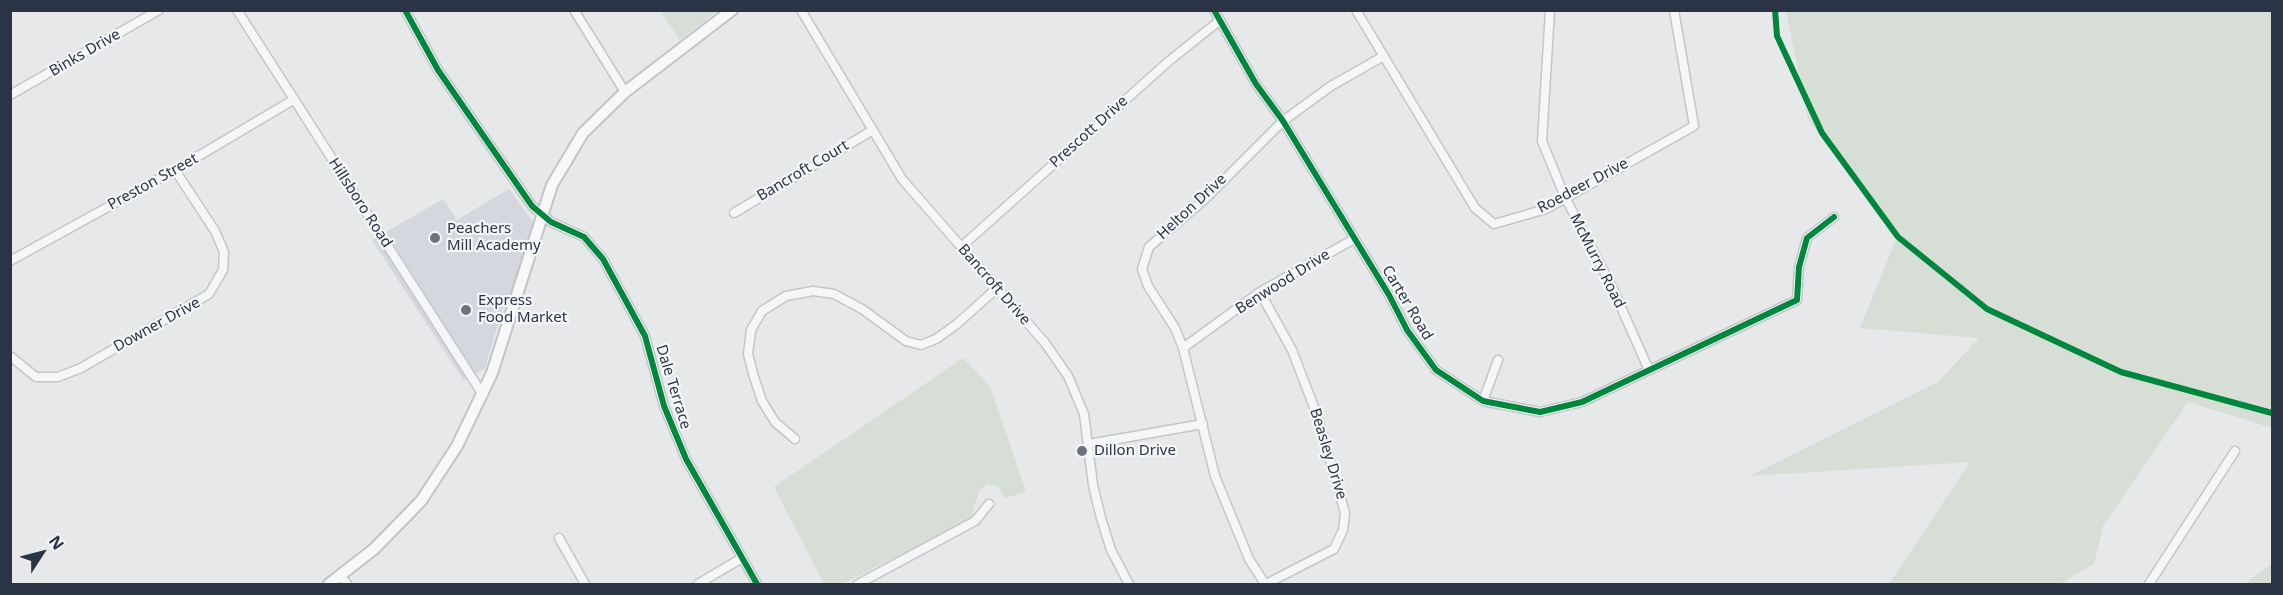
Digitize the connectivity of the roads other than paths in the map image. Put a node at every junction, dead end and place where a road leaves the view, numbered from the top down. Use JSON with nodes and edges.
{"nodes":[{"id":1,"x":159,"y":10,"type":"edge"},
{"id":2,"x":237,"y":10,"type":"edge"},
{"id":3,"x":405,"y":10,"type":"edge"},
{"id":4,"x":574,"y":10,"type":"edge"},
{"id":5,"x":732,"y":10,"type":"edge"},
{"id":6,"x":801,"y":10,"type":"edge"},
{"id":7,"x":1214,"y":10,"type":"edge"},
{"id":8,"x":1356,"y":10,"type":"edge"},
{"id":9,"x":1550,"y":10,"type":"edge"},
{"id":10,"x":1674,"y":10,"type":"edge"},
{"id":11,"x":1220,"y":21,"type":"junction"},
{"id":12,"x":1382,"y":57,"type":"junction"},
{"id":13,"x":625,"y":92,"type":"junction"},
{"id":14,"x":10,"y":95,"type":"edge"},
{"id":15,"x":294,"y":100,"type":"junction"},
{"id":16,"x":1283,"y":121,"type":"junction"},
{"id":17,"x":873,"y":129,"type":"junction"},
{"id":18,"x":175,"y":170,"type":"junction"},
{"id":19,"x":1565,"y":197,"type":"junction"},
{"id":20,"x":734,"y":213,"type":"dead end"},
{"id":21,"x":541,"y":216,"type":"junction"},
{"id":22,"x":1834,"y":217,"type":"dead end"},
{"id":23,"x":1354,"y":239,"type":"junction"},
{"id":24,"x":961,"y":247,"type":"junction"},
{"id":25,"x":10,"y":261,"type":"edge"},
{"id":26,"x":997,"y":288,"type":"junction"},
{"id":27,"x":1260,"y":292,"type":"junction"},
{"id":28,"x":1183,"y":348,"type":"junction"},
{"id":29,"x":10,"y":356,"type":"edge"},
{"id":30,"x":1498,"y":360,"type":"dead end"},
{"id":31,"x":1648,"y":368,"type":"junction"},
{"id":32,"x":483,"y":396,"type":"junction"},
{"id":33,"x":1483,"y":401,"type":"junction"},
{"id":34,"x":1203,"y":424,"type":"junction"},
{"id":35,"x":795,"y":440,"type":"dead end"},
{"id":36,"x":1089,"y":444,"type":"junction"},
{"id":37,"x":2235,"y":451,"type":"dead end"},
{"id":38,"x":989,"y":504,"type":"dead end"},
{"id":39,"x":559,"y":538,"type":"dead end"},
{"id":40,"x":742,"y":558,"type":"junction"},
{"id":41,"x":344,"y":580,"type":"edge"},
{"id":42,"x":329,"y":585,"type":"edge"},
{"id":43,"x":585,"y":585,"type":"edge"},
{"id":44,"x":698,"y":585,"type":"edge"},
{"id":45,"x":757,"y":585,"type":"edge"},
{"id":46,"x":858,"y":585,"type":"edge"},
{"id":47,"x":1129,"y":585,"type":"edge"},
{"id":48,"x":1265,"y":585,"type":"edge"},
{"id":49,"x":2149,"y":585,"type":"edge"}],
"edges":[{"from":1,"to":14,"type":"street","name":"Binks Drive"},
{"from":2,"to":15,"type":"street","name":"Hillsboro Road"},
{"from":3,"to":21,"type":"street","name":"Dale Terrace"},
{"from":4,"to":13,"type":"street"},
{"from":5,"to":13,"type":"main road"},
{"from":6,"to":17,"type":"street","name":"Bancroft Drive"},
{"from":7,"to":11,"type":"street","name":"Carter Road"},
{"from":8,"to":12,"type":"street","name":"Roedeer Drive"},
{"from":9,"to":19,"type":"street","name":"McMurry Road"},
{"from":10,"to":19,"type":"street","name":"Roedeer Drive"},
{"from":11,"to":16,"type":"street","name":"Carter Road"},
{"from":11,"to":24,"type":"street","name":"Prescott Drive"},
{"from":12,"to":16,"type":"street","name":"Helton Drive"},
{"from":12,"to":19,"type":"street","name":"Roedeer Drive"},
{"from":13,"to":21,"type":"main road"},
{"from":15,"to":18,"type":"street","name":"Preston Street"},
{"from":15,"to":32,"type":"street","name":"Hillsboro Road"},
{"from":16,"to":23,"type":"street","name":"Carter Road"},
{"from":16,"to":28,"type":"street","name":"Helton Drive"},
{"from":17,"to":20,"type":"street","name":"Bancroft Court"},
{"from":17,"to":24,"type":"street","name":"Bancroft Drive"},
{"from":18,"to":25,"type":"street","name":"Preston Street"},
{"from":18,"to":29,"type":"street","name":"Downer Drive"},
{"from":19,"to":31,"type":"street","name":"McMurry Road"},
{"from":21,"to":32,"type":"main road"},
{"from":21,"to":40,"type":"street","name":"Dale Terrace"},
{"from":22,"to":31,"type":"street","name":"Carter Road"},
{"from":23,"to":27,"type":"street","name":"Benwood Drive"},
{"from":23,"to":33,"type":"street","name":"Carter Road"},
{"from":24,"to":26,"type":"street","name":"Bancroft Drive"},
{"from":26,"to":35,"type":"street"},
{"from":26,"to":36,"type":"street","name":"Bancroft Drive"},
{"from":27,"to":28,"type":"street","name":"Benwood Drive"},
{"from":27,"to":48,"type":"street","name":"Beasley Drive"},
{"from":28,"to":34,"type":"street","name":"Helton Drive"},
{"from":30,"to":33,"type":"street"},
{"from":31,"to":33,"type":"street","name":"Carter Road"},
{"from":32,"to":41,"type":"main road"},
{"from":34,"to":36,"type":"street"},
{"from":34,"to":48,"type":"street","name":"Helton Drive"},
{"from":36,"to":47,"type":"street","name":"Bancroft Drive"},
{"from":37,"to":49,"type":"street"},
{"from":38,"to":46,"type":"street"},
{"from":39,"to":43,"type":"street"},
{"from":40,"to":44,"type":"street"},
{"from":40,"to":45,"type":"street","name":"Dale Terrace"},
{"from":41,"to":42,"type":"main road"}]}
